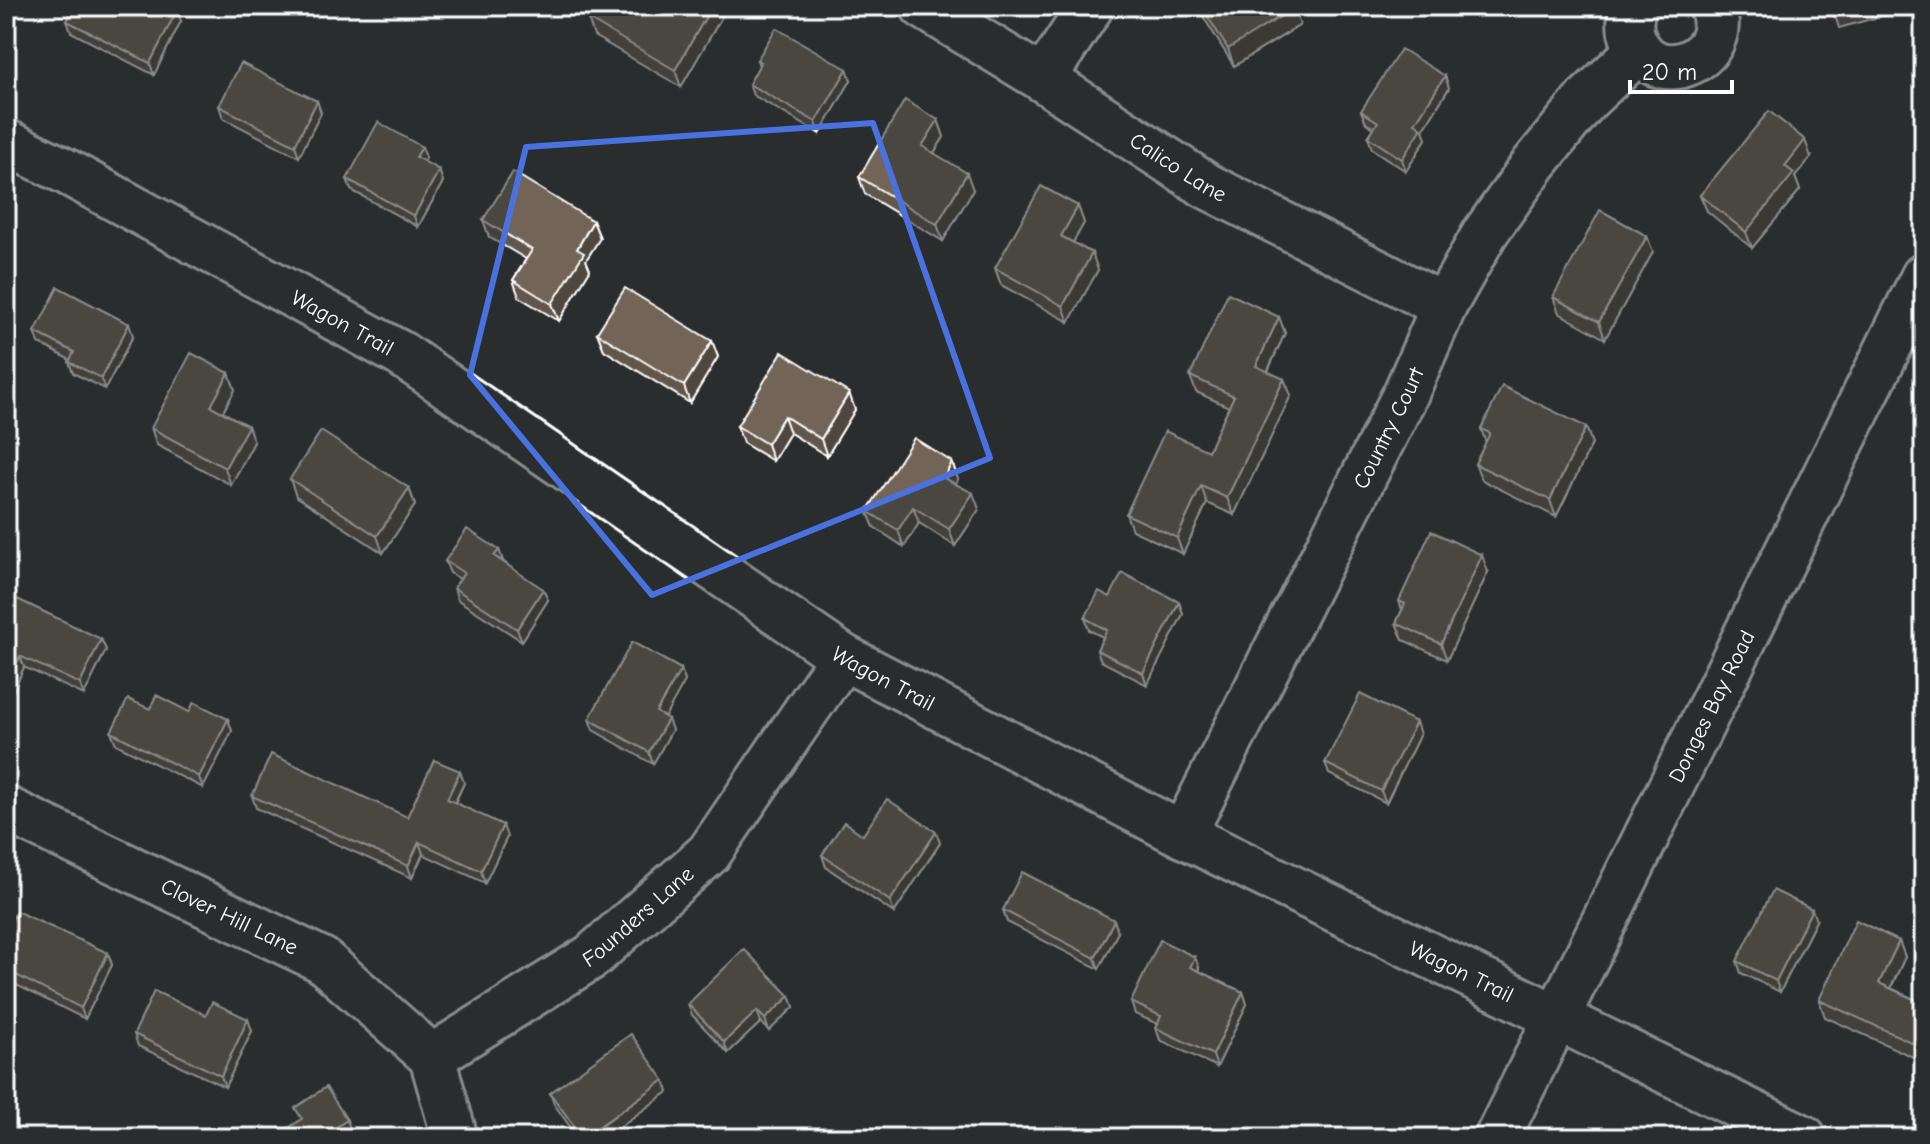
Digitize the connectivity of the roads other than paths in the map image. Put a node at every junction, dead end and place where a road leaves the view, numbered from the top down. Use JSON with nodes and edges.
{"nodes":[{"id":1,"x":923,"y":6,"type":"edge"},
{"id":2,"x":1091,"y":6,"type":"edge"},
{"id":3,"x":1634,"y":6,"type":"edge"},
{"id":4,"x":1712,"y":6,"type":"edge"},
{"id":5,"x":1639,"y":50,"type":"junction"},
{"id":6,"x":1043,"y":79,"type":"junction"},
{"id":7,"x":6,"y":142,"type":"edge"},
{"id":8,"x":1924,"y":276,"type":"edge"},
{"id":9,"x":1444,"y":306,"type":"junction"},
{"id":10,"x":843,"y":657,"type":"junction"},
{"id":11,"x":6,"y":809,"type":"edge"},
{"id":12,"x":1183,"y":835,"type":"junction"},
{"id":13,"x":1557,"y":1017,"type":"junction"},
{"id":14,"x":432,"y":1057,"type":"junction"},
{"id":15,"x":455,"y":1138,"type":"edge"},
{"id":16,"x":1497,"y":1138,"type":"edge"},
{"id":17,"x":1804,"y":1138,"type":"edge"}],
"edges":[{"from":1,"to":6,"type":"street","name":"Calico Lane"},
{"from":2,"to":6,"type":"street"},
{"from":3,"to":5,"type":"street"},
{"from":4,"to":5,"type":"street"},
{"from":5,"to":9,"type":"street","name":"Country Court"},
{"from":6,"to":9,"type":"street","name":"Calico Lane"},
{"from":7,"to":10,"type":"street","name":"Wagon Trail"},
{"from":8,"to":13,"type":"street","name":"Donges Bay Road"},
{"from":9,"to":12,"type":"street","name":"Country Court"},
{"from":10,"to":12,"type":"street","name":"Wagon Trail"},
{"from":10,"to":14,"type":"street","name":"Founders Lane"},
{"from":11,"to":14,"type":"street","name":"Clover Hill Lane"},
{"from":12,"to":13,"type":"street","name":"Wagon Trail"},
{"from":13,"to":16,"type":"street","name":"Donges Bay Road"},
{"from":13,"to":17,"type":"street","name":"Wagon Trail"},
{"from":14,"to":15,"type":"street"}]}
